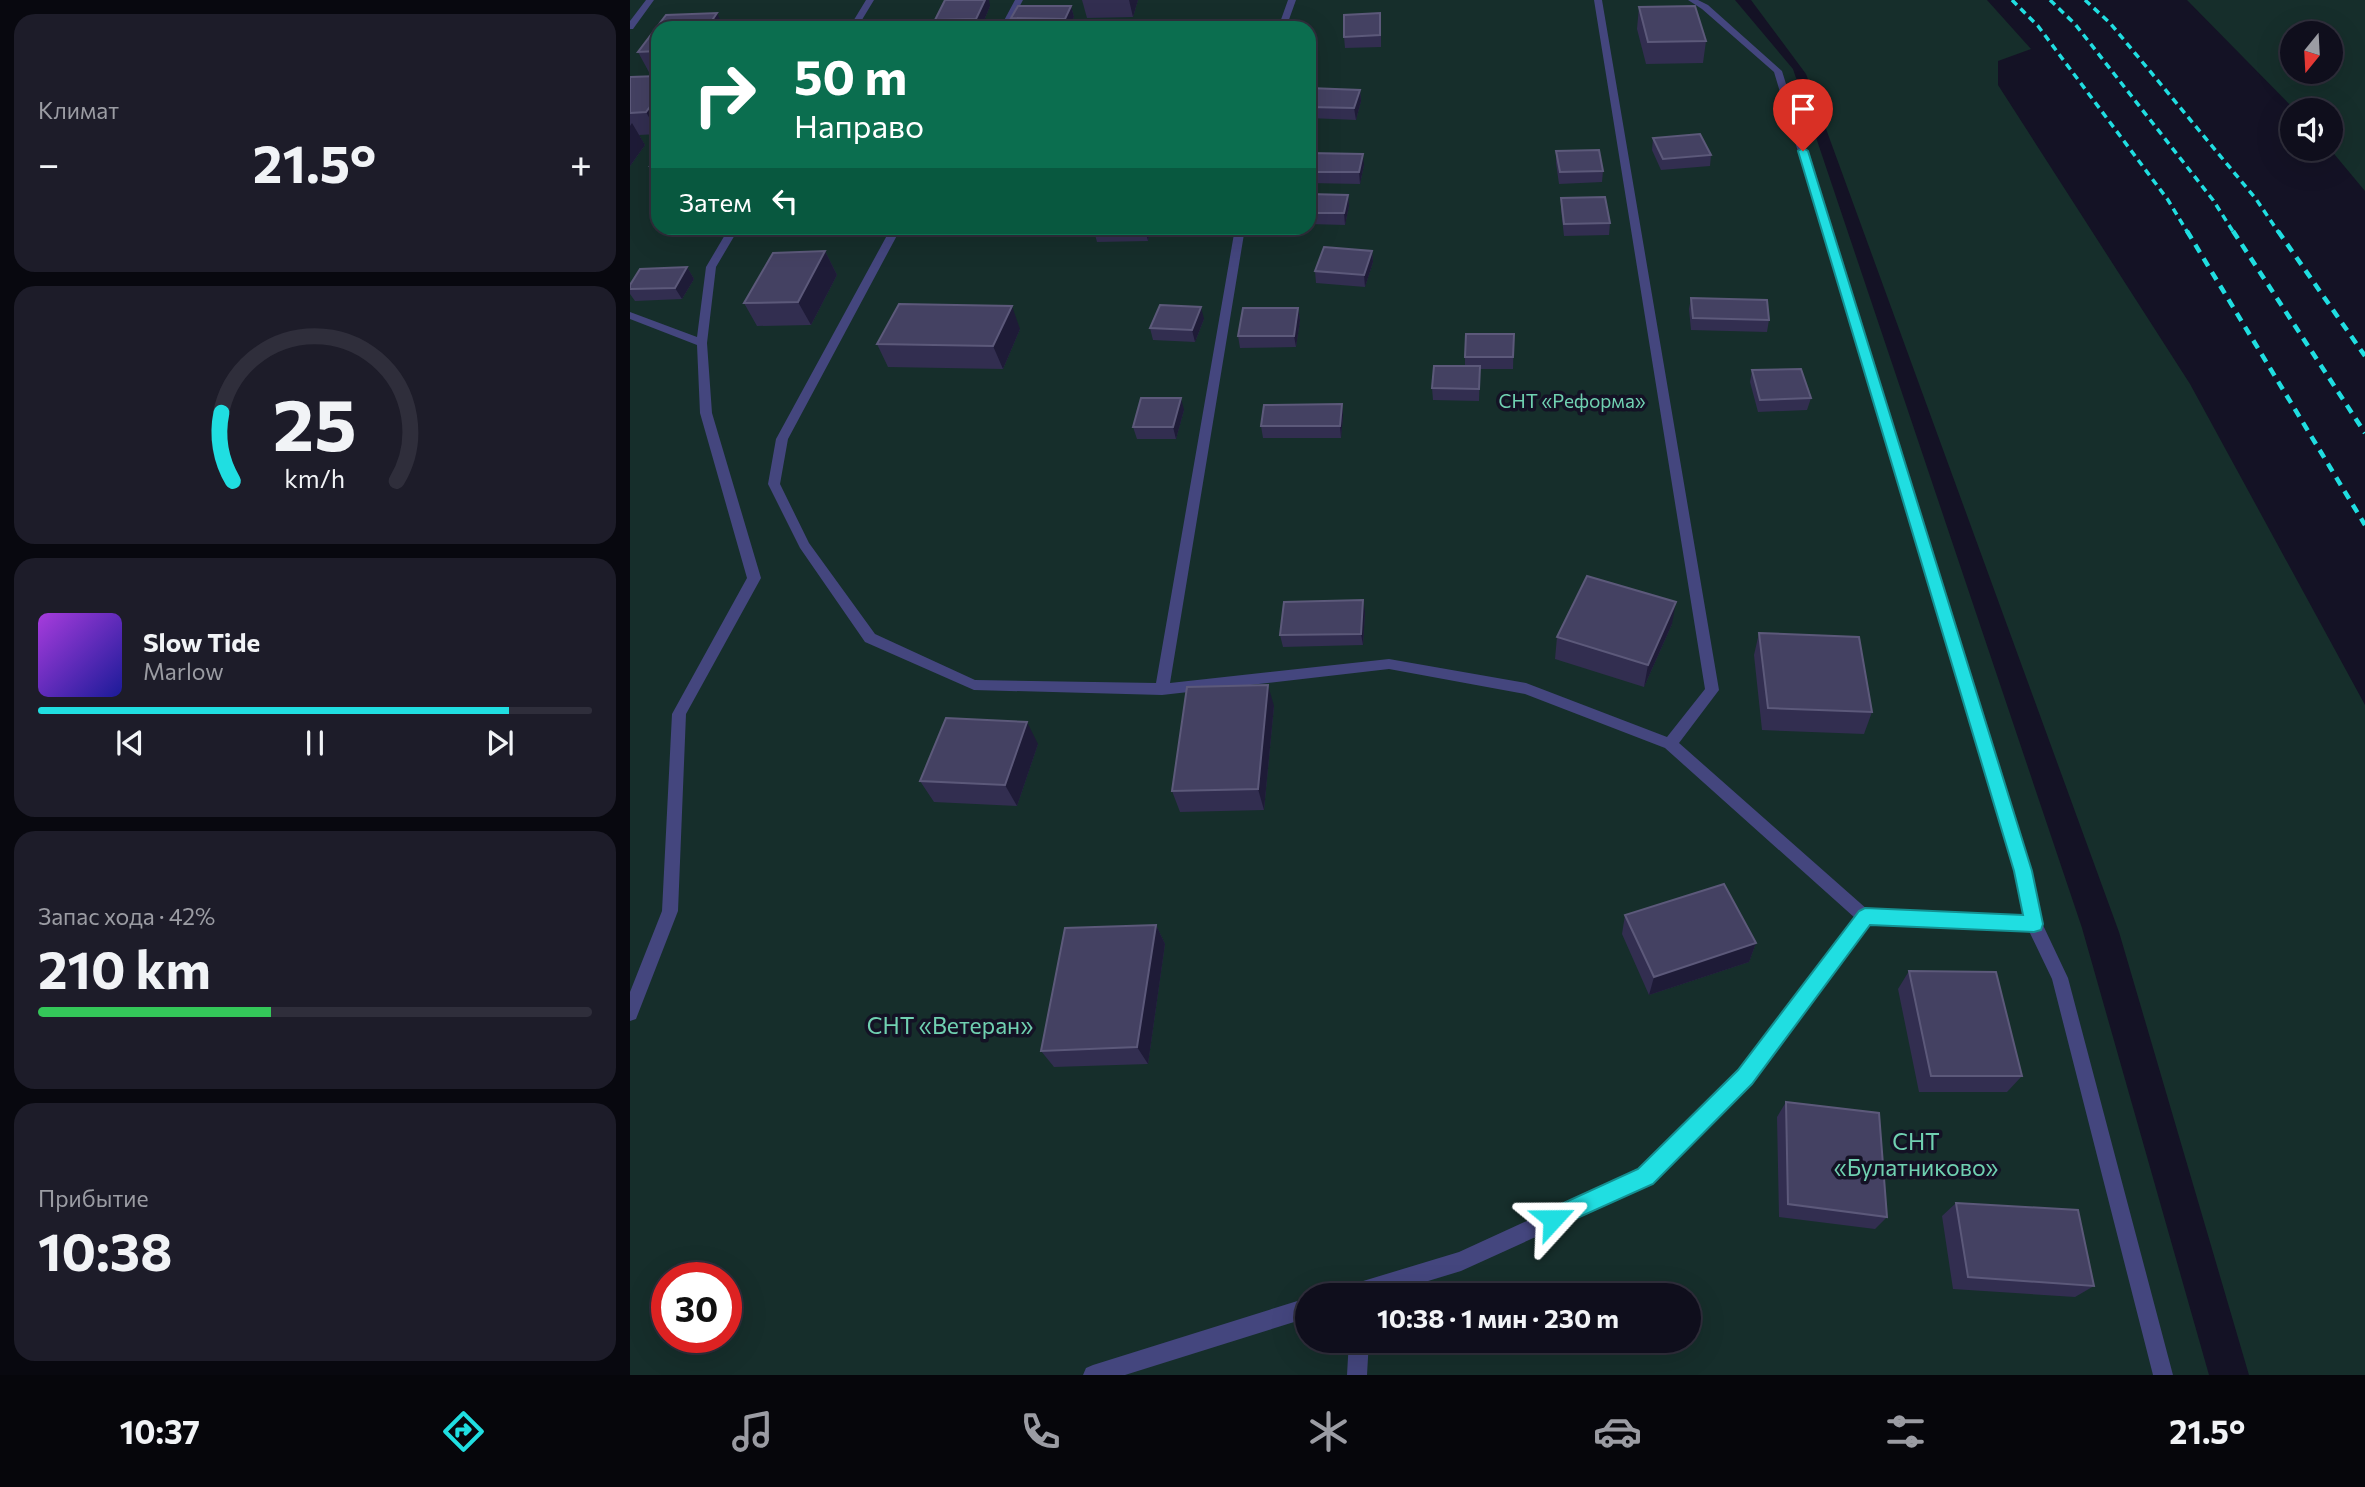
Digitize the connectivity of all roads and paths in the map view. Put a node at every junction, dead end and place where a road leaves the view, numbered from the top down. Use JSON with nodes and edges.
{"nodes":[{"id":1,"x":650,"y":0,"type":"edge"},
{"id":2,"x":870,"y":0,"type":"edge"},
{"id":3,"x":1019,"y":0,"type":"edge"},
{"id":4,"x":1292,"y":0,"type":"edge"},
{"id":5,"x":1598,"y":0,"type":"edge"},
{"id":6,"x":1692,"y":0,"type":"edge"},
{"id":7,"x":857,"y":21,"type":"edge"},
{"id":8,"x":1007,"y":21,"type":"edge"},
{"id":9,"x":1284,"y":21,"type":"edge"},
{"id":10,"x":630,"y":27,"type":"edge"},
{"id":11,"x":730,"y":235,"type":"edge"},
{"id":12,"x":892,"y":235,"type":"edge"},
{"id":13,"x":1239,"y":235,"type":"edge"},
{"id":14,"x":630,"y":315,"type":"edge"},
{"id":15,"x":702,"y":343,"type":"junction"},
{"id":16,"x":1162,"y":689,"type":"junction"},
{"id":17,"x":1670,"y":744,"type":"junction"},
{"id":18,"x":1865,"y":917,"type":"junction"},
{"id":19,"x":2034,"y":924,"type":"junction"},
{"id":20,"x":630,"y":1013,"type":"edge"},
{"id":21,"x":1392,"y":1283,"type":"edge"},
{"id":22,"x":1295,"y":1312,"type":"edge"},
{"id":23,"x":1358,"y":1353,"type":"edge"},
{"id":24,"x":1093,"y":1375,"type":"edge"},
{"id":25,"x":1357,"y":1375,"type":"edge"},
{"id":26,"x":2163,"y":1375,"type":"edge"}],
"edges":[{"from":1,"to":10,"type":"street"},
{"from":2,"to":7,"type":"street"},
{"from":3,"to":8,"type":"street"},
{"from":4,"to":9,"type":"street"},
{"from":5,"to":17,"type":"street"},
{"from":6,"to":19,"type":"street"},
{"from":11,"to":15,"type":"street"},
{"from":12,"to":16,"type":"street"},
{"from":13,"to":16,"type":"street"},
{"from":14,"to":15,"type":"street"},
{"from":15,"to":20,"type":"street"},
{"from":16,"to":17,"type":"street"},
{"from":17,"to":18,"type":"street"},
{"from":18,"to":19,"type":"street"},
{"from":18,"to":21,"type":"street"},
{"from":19,"to":26,"type":"street"},
{"from":22,"to":24,"type":"street"},
{"from":23,"to":25,"type":"street"}]}
